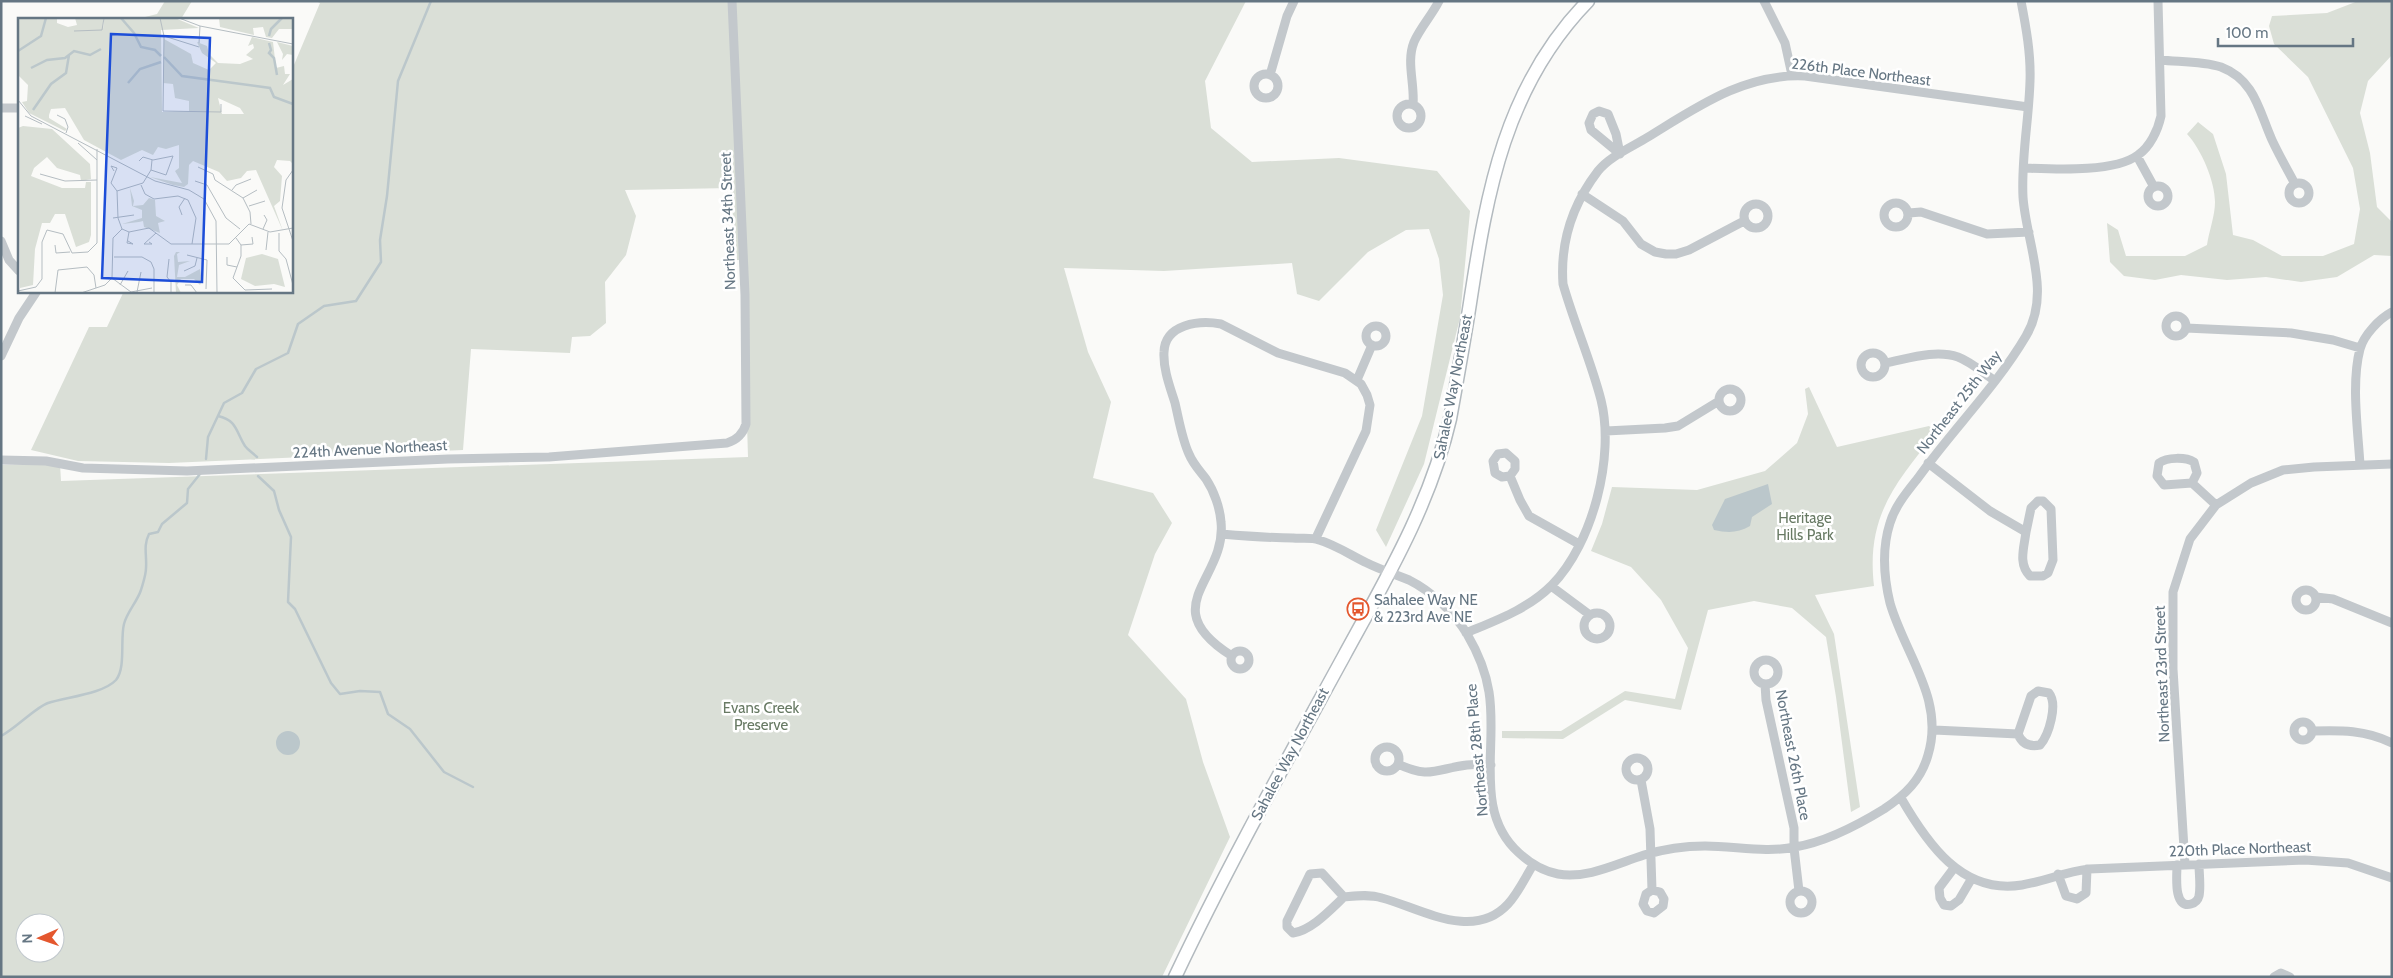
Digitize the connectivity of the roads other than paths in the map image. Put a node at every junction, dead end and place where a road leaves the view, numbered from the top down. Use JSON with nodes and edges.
{"nodes":[{"id":1,"x":732,"y":1,"type":"edge"},
{"id":2,"x":1294,"y":1,"type":"edge"},
{"id":3,"x":1439,"y":1,"type":"edge"},
{"id":4,"x":1588,"y":1,"type":"edge"},
{"id":5,"x":1764,"y":1,"type":"edge"},
{"id":6,"x":2021,"y":1,"type":"edge"},
{"id":7,"x":2158,"y":1,"type":"edge"},
{"id":8,"x":2160,"y":60,"type":"junction"},
{"id":9,"x":1792,"y":75,"type":"junction"},
{"id":10,"x":1270,"y":76,"type":"dead end"},
{"id":11,"x":1413,"y":105,"type":"dead end"},
{"id":12,"x":2028,"y":107,"type":"junction"},
{"id":13,"x":1,"y":108,"type":"edge"},
{"id":14,"x":18,"y":108,"type":"edge"},
{"id":15,"x":1620,"y":154,"type":"junction"},
{"id":16,"x":2137,"y":156,"type":"junction"},
{"id":17,"x":2024,"y":168,"type":"junction"},
{"id":18,"x":2295,"y":184,"type":"dead end"},
{"id":19,"x":2154,"y":187,"type":"dead end"},
{"id":20,"x":1582,"y":194,"type":"junction"},
{"id":21,"x":1909,"y":213,"type":"dead end"},
{"id":22,"x":1744,"y":221,"type":"dead end"},
{"id":23,"x":2029,"y":232,"type":"junction"},
{"id":24,"x":1,"y":241,"type":"edge"},
{"id":25,"x":18,"y":270,"type":"edge"},
{"id":26,"x":36,"y":292,"type":"edge"},
{"id":27,"x":2392,"y":312,"type":"edge"},
{"id":28,"x":2186,"y":328,"type":"dead end"},
{"id":29,"x":1372,"y":345,"type":"dead end"},
{"id":30,"x":2360,"y":348,"type":"junction"},
{"id":31,"x":1,"y":356,"type":"edge"},
{"id":32,"x":1885,"y":363,"type":"dead end"},
{"id":33,"x":1356,"y":380,"type":"junction"},
{"id":34,"x":1994,"y":380,"type":"junction"},
{"id":35,"x":1719,"y":401,"type":"dead end"},
{"id":36,"x":1606,"y":430,"type":"junction"},
{"id":37,"x":738,"y":438,"type":"joint"},
{"id":38,"x":1,"y":460,"type":"edge"},
{"id":39,"x":1928,"y":463,"type":"junction"},
{"id":40,"x":2392,"y":464,"type":"edge"},
{"id":41,"x":2360,"y":465,"type":"junction"},
{"id":42,"x":1510,"y":476,"type":"dead end"},
{"id":43,"x":2192,"y":483,"type":"junction"},
{"id":44,"x":2216,"y":505,"type":"junction"},
{"id":45,"x":2026,"y":532,"type":"junction"},
{"id":46,"x":1222,"y":534,"type":"junction"},
{"id":47,"x":1316,"y":538,"type":"junction"},
{"id":48,"x":1579,"y":544,"type":"junction"},
{"id":49,"x":1389,"y":573,"type":"junction"},
{"id":50,"x":1551,"y":586,"type":"junction"},
{"id":51,"x":2316,"y":597,"type":"dead end"},
{"id":52,"x":1590,"y":615,"type":"dead end"},
{"id":53,"x":2392,"y":623,"type":"edge"},
{"id":54,"x":1466,"y":632,"type":"junction"},
{"id":55,"x":1232,"y":656,"type":"dead end"},
{"id":56,"x":1765,"y":684,"type":"dead end"},
{"id":57,"x":1934,"y":730,"type":"junction"},
{"id":58,"x":2313,"y":731,"type":"dead end"},
{"id":59,"x":2018,"y":734,"type":"junction"},
{"id":60,"x":2392,"y":743,"type":"edge"},
{"id":61,"x":1398,"y":764,"type":"dead end"},
{"id":62,"x":1490,"y":765,"type":"junction"},
{"id":63,"x":1641,"y":780,"type":"dead end"},
{"id":64,"x":1901,"y":798,"type":"junction"},
{"id":65,"x":1794,"y":848,"type":"junction"},
{"id":66,"x":1650,"y":853,"type":"junction"},
{"id":67,"x":2199,"y":864,"type":"junction"},
{"id":68,"x":1532,"y":865,"type":"junction"},
{"id":69,"x":2181,"y":865,"type":"junction"},
{"id":70,"x":1954,"y":868,"type":"junction"},
{"id":71,"x":2087,"y":869,"type":"junction"},
{"id":72,"x":2058,"y":874,"type":"junction"},
{"id":73,"x":1972,"y":878,"type":"junction"},
{"id":74,"x":2392,"y":879,"type":"edge"},
{"id":75,"x":1652,"y":890,"type":"dead end"},
{"id":76,"x":1799,"y":891,"type":"dead end"},
{"id":77,"x":1344,"y":897,"type":"junction"},
{"id":78,"x":1175,"y":977,"type":"edge"},
{"id":79,"x":2274,"y":977,"type":"edge"},
{"id":80,"x":2290,"y":977,"type":"edge"}],
"edges":[{"from":1,"to":37,"type":"street","name":"Northeast 34th Street"},
{"from":2,"to":10,"type":"street"},
{"from":3,"to":11,"type":"street"},
{"from":4,"to":49,"type":"main road","name":"Sahalee Way Northeast"},
{"from":5,"to":9,"type":"street"},
{"from":6,"to":12,"type":"street","name":"Northeast 25th Way"},
{"from":7,"to":8,"type":"street"},
{"from":8,"to":16,"type":"street"},
{"from":8,"to":18,"type":"street"},
{"from":9,"to":12,"type":"street","name":"226th Place Northeast"},
{"from":9,"to":15,"type":"street","name":"226th Place Northeast"},
{"from":12,"to":17,"type":"street","name":"Northeast 25th Way"},
{"from":13,"to":14,"type":"street"},
{"from":15,"to":15,"type":"street"},
{"from":15,"to":20,"type":"street","name":"226th Place Northeast"},
{"from":16,"to":17,"type":"street"},
{"from":16,"to":19,"type":"street"},
{"from":17,"to":23,"type":"street","name":"Northeast 25th Way"},
{"from":20,"to":22,"type":"street"},
{"from":20,"to":36,"type":"street","name":"226th Place Northeast"},
{"from":21,"to":23,"type":"street"},
{"from":23,"to":34,"type":"street","name":"Northeast 25th Way"},
{"from":24,"to":25,"type":"street"},
{"from":26,"to":31,"type":"street"},
{"from":27,"to":30,"type":"street"},
{"from":28,"to":30,"type":"street"},
{"from":29,"to":33,"type":"street"},
{"from":30,"to":41,"type":"street"},
{"from":32,"to":34,"type":"street"},
{"from":33,"to":46,"type":"street"},
{"from":33,"to":47,"type":"street"},
{"from":34,"to":39,"type":"street","name":"Northeast 25th Way"},
{"from":35,"to":36,"type":"street"},
{"from":36,"to":48,"type":"street","name":"226th Place Northeast"},
{"from":37,"to":38,"type":"street","name":"224th Avenue Northeast"},
{"from":39,"to":45,"type":"street"},
{"from":39,"to":57,"type":"street","name":"Northeast 25th Way"},
{"from":40,"to":41,"type":"street","name":"Northeast 23rd Street"},
{"from":41,"to":44,"type":"street","name":"Northeast 23rd Street"},
{"from":42,"to":48,"type":"street"},
{"from":43,"to":43,"type":"street"},
{"from":43,"to":44,"type":"street"},
{"from":44,"to":69,"type":"street","name":"Northeast 23rd Street"},
{"from":45,"to":45,"type":"street"},
{"from":46,"to":47,"type":"street"},
{"from":46,"to":55,"type":"street"},
{"from":47,"to":49,"type":"street","name":"Northeast 28th Place"},
{"from":48,"to":50,"type":"street","name":"226th Place Northeast"},
{"from":49,"to":54,"type":"street","name":"Northeast 28th Place"},
{"from":49,"to":78,"type":"main road","name":"Sahalee Way Northeast"},
{"from":50,"to":52,"type":"street"},
{"from":50,"to":54,"type":"street","name":"226th Place Northeast"},
{"from":51,"to":53,"type":"street"},
{"from":54,"to":62,"type":"street","name":"Northeast 28th Place"},
{"from":56,"to":65,"type":"street","name":"Northeast 26th Place"},
{"from":57,"to":59,"type":"street"},
{"from":57,"to":64,"type":"street","name":"Northeast 25th Way"},
{"from":58,"to":60,"type":"street"},
{"from":59,"to":59,"type":"street"},
{"from":61,"to":62,"type":"street"},
{"from":62,"to":68,"type":"street","name":"Northeast 28th Place"},
{"from":63,"to":66,"type":"street"},
{"from":64,"to":65,"type":"street","name":"Northeast 25th Way"},
{"from":64,"to":70,"type":"street","name":"220th Place Northeast"},
{"from":65,"to":66,"type":"street","name":"Northeast 25th Way"},
{"from":65,"to":76,"type":"street","name":"Northeast 26th Place"},
{"from":66,"to":68,"type":"street","name":"Northeast 25th Way"},
{"from":66,"to":75,"type":"street"},
{"from":67,"to":69,"type":"street","name":"220th Place Northeast"},
{"from":67,"to":69,"type":"street","name":"Northeast 23rd Street"},
{"from":67,"to":74,"type":"street","name":"220th Place Northeast"},
{"from":68,"to":77,"type":"street"},
{"from":69,"to":71,"type":"street","name":"220th Place Northeast"},
{"from":70,"to":73,"type":"street","name":"220th Place Northeast"},
{"from":70,"to":73,"type":"street"},
{"from":71,"to":72,"type":"street","name":"220th Place Northeast"},
{"from":71,"to":72,"type":"street"},
{"from":72,"to":73,"type":"street","name":"220th Place Northeast"},
{"from":77,"to":77,"type":"street"},
{"from":79,"to":80,"type":"street"}]}
